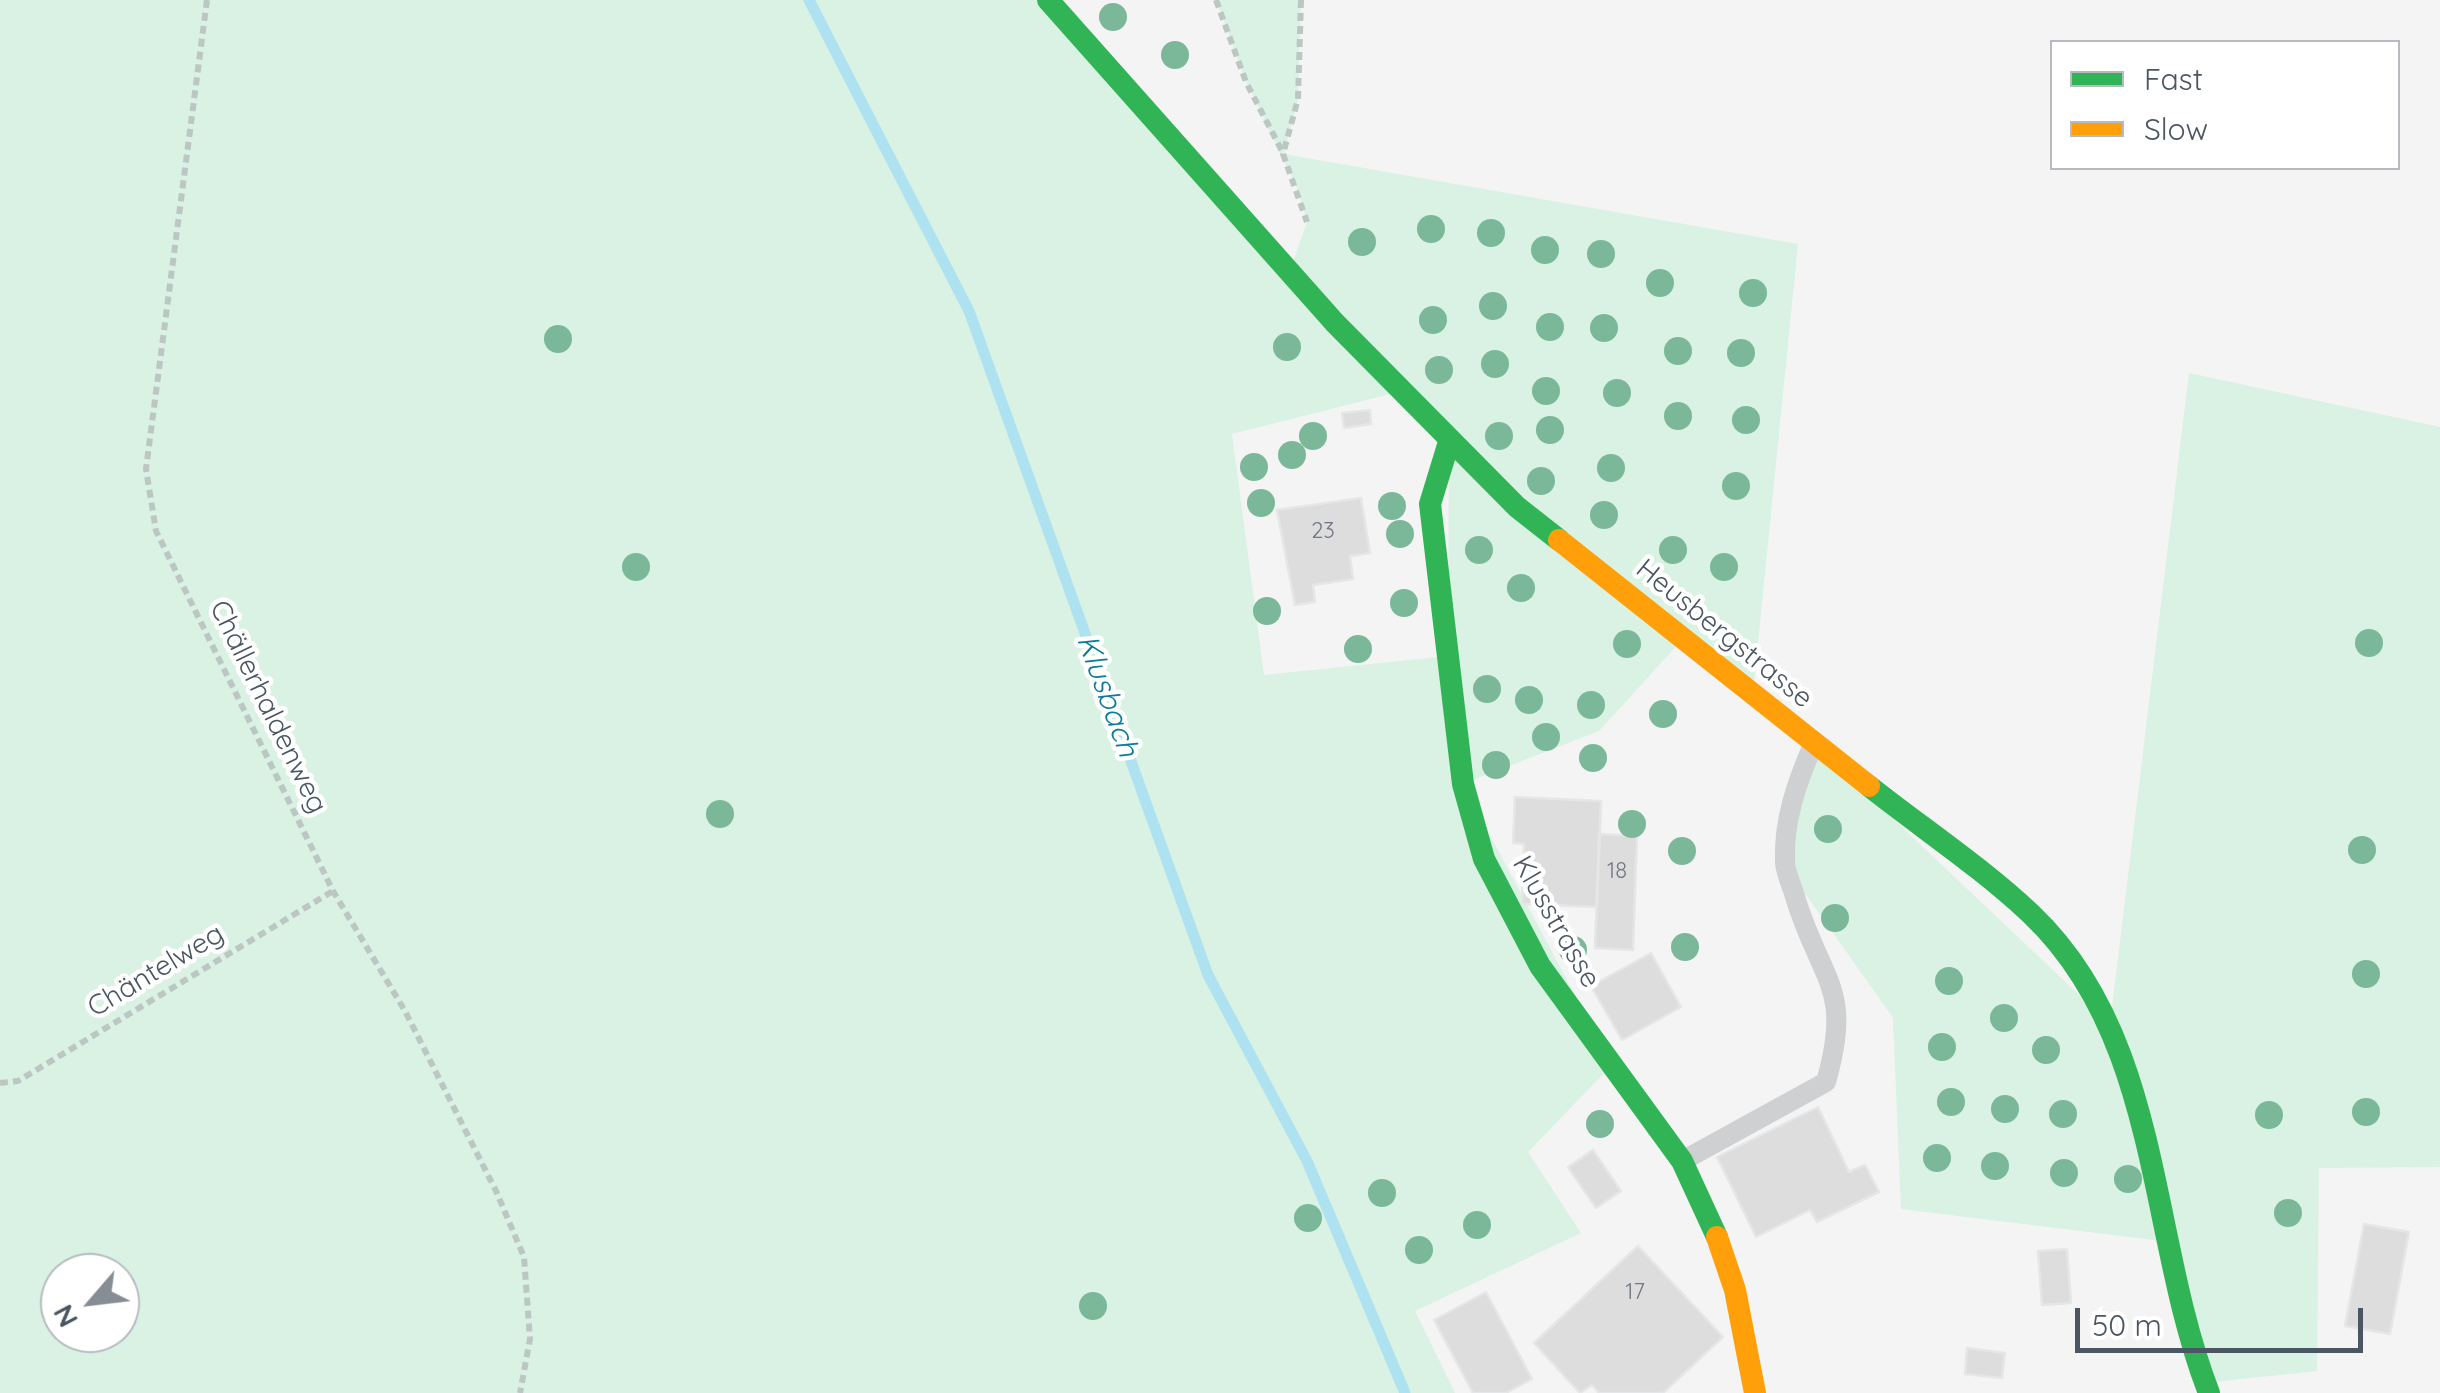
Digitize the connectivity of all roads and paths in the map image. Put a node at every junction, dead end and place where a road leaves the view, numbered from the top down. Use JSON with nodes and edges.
{"nodes":[{"id":1,"x":207,"y":0,"type":"edge"},
{"id":2,"x":1048,"y":0,"type":"edge"},
{"id":3,"x":1216,"y":0,"type":"edge"},
{"id":4,"x":1301,"y":0,"type":"edge"},
{"id":5,"x":1283,"y":154,"type":"junction"},
{"id":6,"x":1290,"y":271,"type":"junction"},
{"id":7,"x":1449,"y":442,"type":"junction"},
{"id":8,"x":1814,"y":744,"type":"junction"},
{"id":9,"x":334,"y":891,"type":"junction"},
{"id":10,"x":0,"y":1083,"type":"edge"},
{"id":11,"x":1682,"y":1161,"type":"junction"},
{"id":12,"x":520,"y":1393,"type":"edge"},
{"id":13,"x":1755,"y":1393,"type":"edge"},
{"id":14,"x":2209,"y":1393,"type":"edge"}],
"edges":[{"from":1,"to":9,"type":"path","name":"Chällerhaldenweg"},
{"from":2,"to":6,"type":"street","name":"Heusbergstrasse"},
{"from":3,"to":5,"type":"path"},
{"from":4,"to":5,"type":"path"},
{"from":5,"to":6,"type":"path"},
{"from":6,"to":7,"type":"street","name":"Heusbergstrasse"},
{"from":7,"to":8,"type":"street","name":"Heusbergstrasse"},
{"from":7,"to":11,"type":"street","name":"Klusstrasse"},
{"from":8,"to":11,"type":"lane"},
{"from":8,"to":14,"type":"street","name":"Heusbergstrasse"},
{"from":9,"to":10,"type":"path","name":"Chäntelweg"},
{"from":9,"to":12,"type":"path","name":"Chällerhaldenweg"},
{"from":11,"to":13,"type":"street","name":"Klusstrasse"}]}
